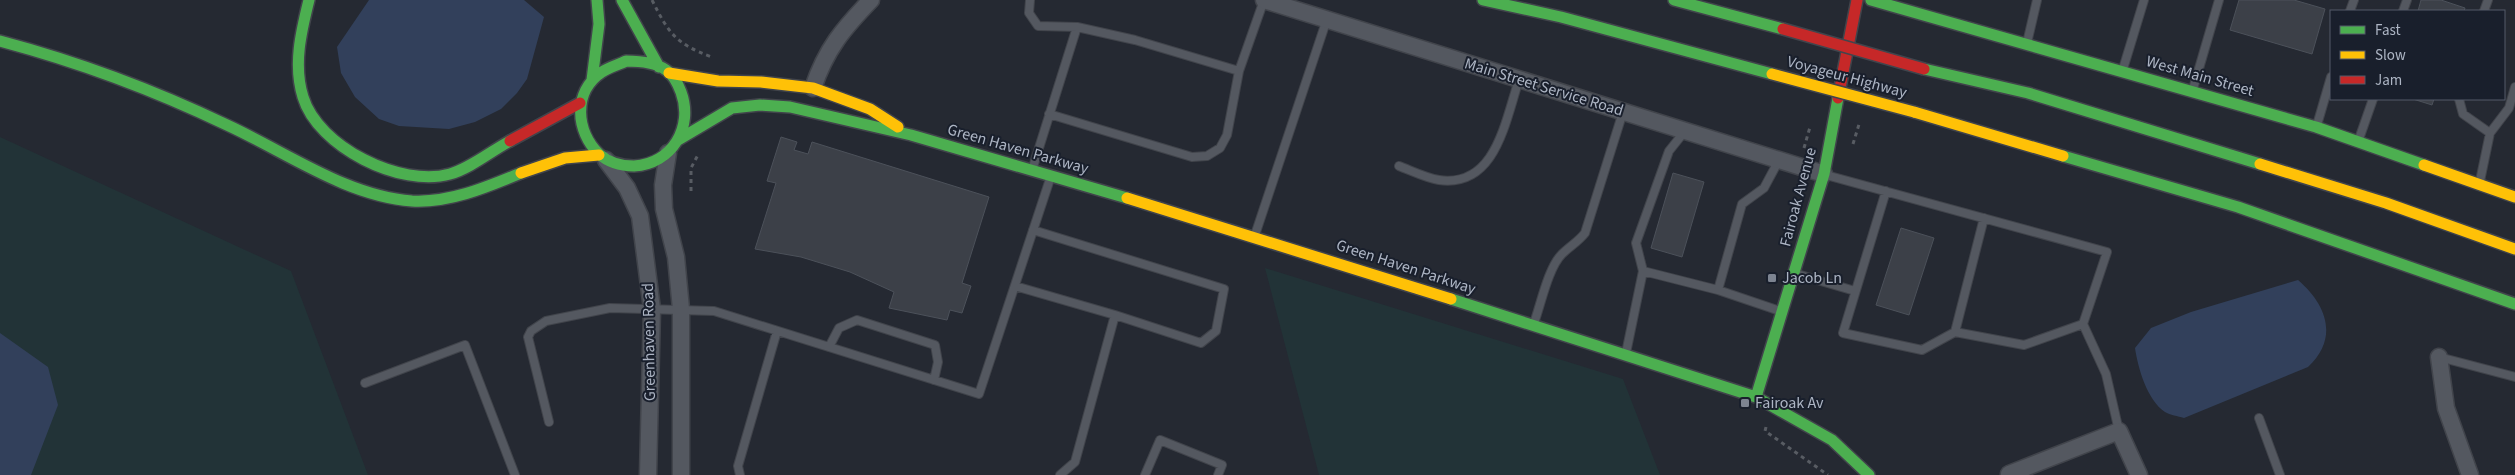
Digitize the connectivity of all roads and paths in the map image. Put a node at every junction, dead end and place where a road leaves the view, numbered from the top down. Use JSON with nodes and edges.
{"nodes":[{"id":1,"x":309,"y":0,"type":"edge"},
{"id":2,"x":597,"y":0,"type":"edge"},
{"id":3,"x":622,"y":0,"type":"edge"},
{"id":4,"x":652,"y":0,"type":"edge"},
{"id":5,"x":871,"y":0,"type":"edge"},
{"id":6,"x":1030,"y":0,"type":"edge"},
{"id":7,"x":1264,"y":0,"type":"edge"},
{"id":8,"x":1483,"y":0,"type":"edge"},
{"id":9,"x":1674,"y":0,"type":"edge"},
{"id":10,"x":1857,"y":0,"type":"edge"},
{"id":11,"x":1871,"y":0,"type":"edge"},
{"id":12,"x":2036,"y":0,"type":"edge"},
{"id":13,"x":2144,"y":0,"type":"edge"},
{"id":14,"x":2219,"y":0,"type":"edge"},
{"id":15,"x":1327,"y":19,"type":"junction"},
{"id":16,"x":1077,"y":27,"type":"junction"},
{"id":17,"x":0,"y":40,"type":"edge"},
{"id":18,"x":2027,"y":44,"type":"junction"},
{"id":19,"x":718,"y":59,"type":"dead end"},
{"id":20,"x":658,"y":67,"type":"junction"},
{"id":21,"x":1239,"y":71,"type":"junction"},
{"id":22,"x":2123,"y":71,"type":"junction"},
{"id":23,"x":669,"y":73,"type":"junction"},
{"id":24,"x":2330,"y":79,"type":"edge"},
{"id":25,"x":592,"y":80,"type":"junction"},
{"id":26,"x":1519,"y":80,"type":"junction"},
{"id":27,"x":2515,"y":87,"type":"edge"},
{"id":28,"x":813,"y":88,"type":"junction"},
{"id":29,"x":2193,"y":90,"type":"junction"},
{"id":30,"x":2373,"y":100,"type":"edge"},
{"id":31,"x":2459,"y":100,"type":"edge"},
{"id":32,"x":580,"y":103,"type":"junction"},
{"id":33,"x":1623,"y":112,"type":"junction"},
{"id":34,"x":1050,"y":114,"type":"junction"},
{"id":35,"x":2316,"y":127,"type":"junction"},
{"id":36,"x":1685,"y":131,"type":"junction"},
{"id":37,"x":2490,"y":133,"type":"junction"},
{"id":38,"x":911,"y":135,"type":"junction"},
{"id":39,"x":678,"y":140,"type":"junction"},
{"id":40,"x":2358,"y":142,"type":"junction"},
{"id":41,"x":706,"y":146,"type":"dead end"},
{"id":42,"x":668,"y":153,"type":"junction"},
{"id":43,"x":601,"y":156,"type":"junction"},
{"id":44,"x":1779,"y":160,"type":"junction"},
{"id":45,"x":1399,"y":166,"type":"dead end"},
{"id":46,"x":1032,"y":169,"type":"junction"},
{"id":47,"x":1052,"y":174,"type":"junction"},
{"id":48,"x":1824,"y":174,"type":"junction"},
{"id":49,"x":2479,"y":186,"type":"junction"},
{"id":50,"x":691,"y":191,"type":"dead end"},
{"id":51,"x":1886,"y":191,"type":"junction"},
{"id":52,"x":2515,"y":197,"type":"edge"},
{"id":53,"x":1984,"y":218,"type":"junction"},
{"id":54,"x":1033,"y":230,"type":"junction"},
{"id":55,"x":1255,"y":237,"type":"junction"},
{"id":56,"x":2515,"y":249,"type":"edge"},
{"id":57,"x":1643,"y":271,"type":"junction"},
{"id":58,"x":1795,"y":273,"type":"junction"},
{"id":59,"x":1015,"y":286,"type":"junction"},
{"id":60,"x":1718,"y":290,"type":"junction"},
{"id":61,"x":1855,"y":291,"type":"junction"},
{"id":62,"x":2515,"y":304,"type":"edge"},
{"id":63,"x":652,"y":309,"type":"junction"},
{"id":64,"x":681,"y":309,"type":"junction"},
{"id":65,"x":1783,"y":313,"type":"junction"},
{"id":66,"x":1115,"y":315,"type":"junction"},
{"id":67,"x":2083,"y":324,"type":"junction"},
{"id":68,"x":1534,"y":325,"type":"junction"},
{"id":69,"x":777,"y":331,"type":"junction"},
{"id":70,"x":1955,"y":332,"type":"junction"},
{"id":71,"x":829,"y":347,"type":"junction"},
{"id":72,"x":1626,"y":354,"type":"junction"},
{"id":73,"x":2439,"y":357,"type":"joint"},
{"id":74,"x":2515,"y":377,"type":"edge"},
{"id":75,"x":934,"y":380,"type":"junction"},
{"id":76,"x":365,"y":383,"type":"dead end"},
{"id":77,"x":1756,"y":397,"type":"junction"},
{"id":78,"x":2259,"y":418,"type":"dead end"},
{"id":79,"x":549,"y":422,"type":"dead end"},
{"id":80,"x":1765,"y":430,"type":"dead end"},
{"id":81,"x":2119,"y":431,"type":"junction"},
{"id":82,"x":2009,"y":474,"type":"edge"},
{"id":83,"x":515,"y":475,"type":"edge"},
{"id":84,"x":648,"y":475,"type":"edge"},
{"id":85,"x":681,"y":475,"type":"edge"},
{"id":86,"x":740,"y":475,"type":"edge"},
{"id":87,"x":1060,"y":475,"type":"edge"},
{"id":88,"x":1145,"y":475,"type":"edge"},
{"id":89,"x":1218,"y":475,"type":"edge"},
{"id":90,"x":1828,"y":475,"type":"edge"},
{"id":91,"x":1869,"y":475,"type":"edge"},
{"id":92,"x":2139,"y":475,"type":"edge"},
{"id":93,"x":2280,"y":475,"type":"edge"},
{"id":94,"x":2470,"y":475,"type":"edge"}],
"edges":[{"from":1,"to":32,"type":"main road"},
{"from":2,"to":25,"type":"main road"},
{"from":3,"to":20,"type":"main road"},
{"from":4,"to":19,"type":"path"},
{"from":5,"to":28,"type":"street"},
{"from":6,"to":16,"type":"lane"},
{"from":7,"to":15,"type":"street","name":"Main Street Service Road"},
{"from":7,"to":21,"type":"lane"},
{"from":8,"to":62,"type":"main road","name":"Voyageur Highway","bridge":true},
{"from":9,"to":56,"type":"main road","bridge":true},
{"from":10,"to":48,"type":"main road","name":"Fairoak Avenue"},
{"from":11,"to":18,"type":"main road","name":"West Main Street"},
{"from":12,"to":18,"type":"lane"},
{"from":13,"to":22,"type":"lane"},
{"from":14,"to":29,"type":"lane"},
{"from":15,"to":26,"type":"street","name":"Main Street Service Road"},
{"from":15,"to":55,"type":"lane"},
{"from":16,"to":21,"type":"lane"},
{"from":16,"to":34,"type":"lane"},
{"from":17,"to":43,"type":"main road"},
{"from":18,"to":22,"type":"main road","name":"West Main Street"},
{"from":20,"to":23,"type":"main road"},
{"from":20,"to":25,"type":"main road"},
{"from":21,"to":34,"type":"lane"},
{"from":22,"to":29,"type":"main road","name":"West Main Street"},
{"from":23,"to":28,"type":"main road"},
{"from":23,"to":39,"type":"main road","name":"Greenhaven Road"},
{"from":24,"to":35,"type":"lane"},
{"from":25,"to":32,"type":"main road"},
{"from":26,"to":33,"type":"street","name":"Main Street Service Road"},
{"from":26,"to":45,"type":"lane"},
{"from":27,"to":37,"type":"lane"},
{"from":28,"to":38,"type":"main road"},
{"from":29,"to":35,"type":"main road","name":"West Main Street"},
{"from":30,"to":40,"type":"lane"},
{"from":31,"to":37,"type":"lane"},
{"from":32,"to":43,"type":"main road","name":"Greenhaven Road"},
{"from":33,"to":36,"type":"street","name":"Main Street Service Road"},
{"from":33,"to":68,"type":"lane"},
{"from":34,"to":46,"type":"lane"},
{"from":35,"to":40,"type":"main road","name":"West Main Street"},
{"from":36,"to":44,"type":"street","name":"Main Street Service Road"},
{"from":36,"to":57,"type":"lane"},
{"from":37,"to":49,"type":"lane"},
{"from":38,"to":39,"type":"main road"},
{"from":38,"to":46,"type":"main road","name":"Green Haven Parkway"},
{"from":39,"to":42,"type":"main road","name":"Greenhaven Road"},
{"from":40,"to":49,"type":"main road","name":"West Main Street"},
{"from":41,"to":50,"type":"path"},
{"from":42,"to":43,"type":"main road","name":"Greenhaven Road"},
{"from":42,"to":64,"type":"street","name":"Greenhaven Road"},
{"from":43,"to":63,"type":"street","name":"Greenhaven Road"},
{"from":44,"to":48,"type":"street","name":"Main Street Service Road"},
{"from":44,"to":60,"type":"lane"},
{"from":46,"to":47,"type":"main road","name":"Green Haven Parkway"},
{"from":47,"to":54,"type":"lane"},
{"from":47,"to":55,"type":"main road","name":"Green Haven Parkway"},
{"from":48,"to":51,"type":"lane"},
{"from":48,"to":58,"type":"main road","name":"Fairoak Avenue"},
{"from":49,"to":52,"type":"main road","name":"West Main Street"},
{"from":51,"to":53,"type":"lane"},
{"from":51,"to":61,"type":"lane"},
{"from":53,"to":67,"type":"lane"},
{"from":53,"to":70,"type":"lane"},
{"from":54,"to":59,"type":"lane"},
{"from":54,"to":66,"type":"lane"},
{"from":55,"to":68,"type":"main road","name":"Green Haven Parkway"},
{"from":57,"to":60,"type":"lane"},
{"from":57,"to":72,"type":"lane"},
{"from":58,"to":61,"type":"lane"},
{"from":58,"to":65,"type":"main road","name":"Fairoak Avenue"},
{"from":59,"to":66,"type":"lane"},
{"from":59,"to":75,"type":"lane"},
{"from":60,"to":65,"type":"lane"},
{"from":61,"to":70,"type":"lane"},
{"from":63,"to":64,"type":"lane"},
{"from":63,"to":79,"type":"lane"},
{"from":63,"to":84,"type":"street","name":"Greenhaven Road"},
{"from":64,"to":69,"type":"lane"},
{"from":64,"to":85,"type":"street","name":"Greenhaven Road"},
{"from":65,"to":77,"type":"main road","name":"Fairoak Avenue"},
{"from":66,"to":87,"type":"lane"},
{"from":67,"to":70,"type":"lane"},
{"from":67,"to":81,"type":"lane"},
{"from":68,"to":72,"type":"main road","name":"Green Haven Parkway"},
{"from":69,"to":71,"type":"lane"},
{"from":69,"to":86,"type":"lane"},
{"from":71,"to":75,"type":"lane"},
{"from":71,"to":75,"type":"lane"},
{"from":72,"to":77,"type":"main road","name":"Green Haven Parkway"},
{"from":73,"to":74,"type":"lane"},
{"from":73,"to":94,"type":"street"},
{"from":76,"to":83,"type":"lane"},
{"from":77,"to":91,"type":"main road","name":"Green Haven Parkway"},
{"from":78,"to":93,"type":"lane"},
{"from":80,"to":90,"type":"path"},
{"from":81,"to":82,"type":"street"},
{"from":81,"to":92,"type":"street"},
{"from":88,"to":89,"type":"lane"}]}
